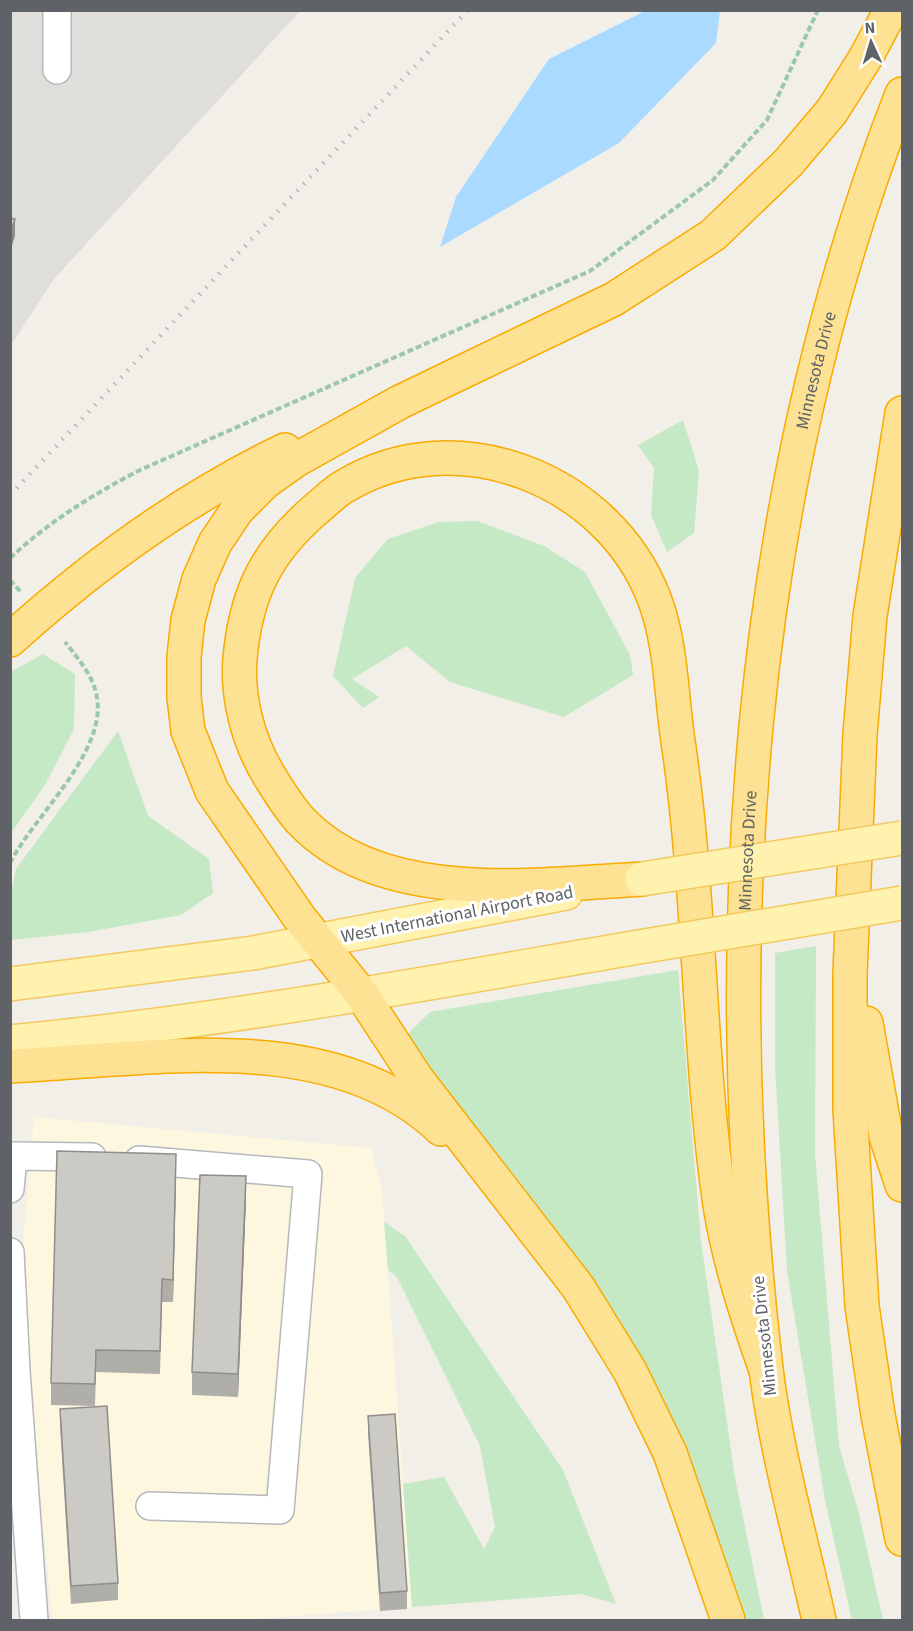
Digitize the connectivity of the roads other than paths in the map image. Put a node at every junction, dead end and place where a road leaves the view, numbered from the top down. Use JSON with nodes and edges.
{"nodes":[{"id":1,"x":57,"y":10,"type":"edge"},
{"id":2,"x":891,"y":10,"type":"edge"},
{"id":3,"x":57,"y":70,"type":"dead end"},
{"id":4,"x":903,"y":94,"type":"edge"},
{"id":5,"x":400,"y":402,"type":"junction"},
{"id":6,"x":903,"y":413,"type":"edge"},
{"id":7,"x":10,"y":640,"type":"edge"},
{"id":8,"x":903,"y":838,"type":"edge"},
{"id":9,"x":642,"y":879,"type":"junction"},
{"id":10,"x":903,"y":903,"type":"edge"},
{"id":11,"x":852,"y":929,"type":"junction"},
{"id":12,"x":320,"y":941,"type":"junction"},
{"id":13,"x":10,"y":984,"type":"edge"},
{"id":14,"x":362,"y":995,"type":"junction"},
{"id":15,"x":10,"y":1042,"type":"edge"},
{"id":16,"x":10,"y":1066,"type":"edge"},
{"id":17,"x":495,"y":1180,"type":"junction"},
{"id":18,"x":903,"y":1185,"type":"edge"},
{"id":19,"x":10,"y":1189,"type":"edge"},
{"id":20,"x":10,"y":1252,"type":"edge"},
{"id":21,"x":766,"y":1371,"type":"junction"},
{"id":22,"x":150,"y":1506,"type":"dead end"},
{"id":23,"x":903,"y":1539,"type":"edge"},
{"id":24,"x":34,"y":1620,"type":"edge"},
{"id":25,"x":728,"y":1620,"type":"edge"},
{"id":26,"x":819,"y":1620,"type":"edge"}],
"edges":[{"from":1,"to":3,"type":"street"},
{"from":2,"to":5,"type":"highway"},
{"from":4,"to":21,"type":"highway","name":"Minnesota Drive"},
{"from":5,"to":7,"type":"highway"},
{"from":5,"to":12,"type":"highway"},
{"from":6,"to":11,"type":"highway"},
{"from":8,"to":9,"type":"main road","name":"West International Airport Road","bridge":true},
{"from":9,"to":12,"type":"main road","name":"West International Airport Road"},
{"from":9,"to":21,"type":"highway"},
{"from":10,"to":14,"type":"main road","bridge":true},
{"from":11,"to":18,"type":"highway"},
{"from":11,"to":23,"type":"highway"},
{"from":12,"to":13,"type":"main road","name":"West International Airport Road"},
{"from":12,"to":14,"type":"highway"},
{"from":14,"to":15,"type":"main road"},
{"from":14,"to":17,"type":"highway"},
{"from":16,"to":17,"type":"highway"},
{"from":17,"to":25,"type":"highway"},
{"from":19,"to":22,"type":"street"},
{"from":20,"to":24,"type":"street"},
{"from":21,"to":26,"type":"highway","name":"Minnesota Drive"}]}
